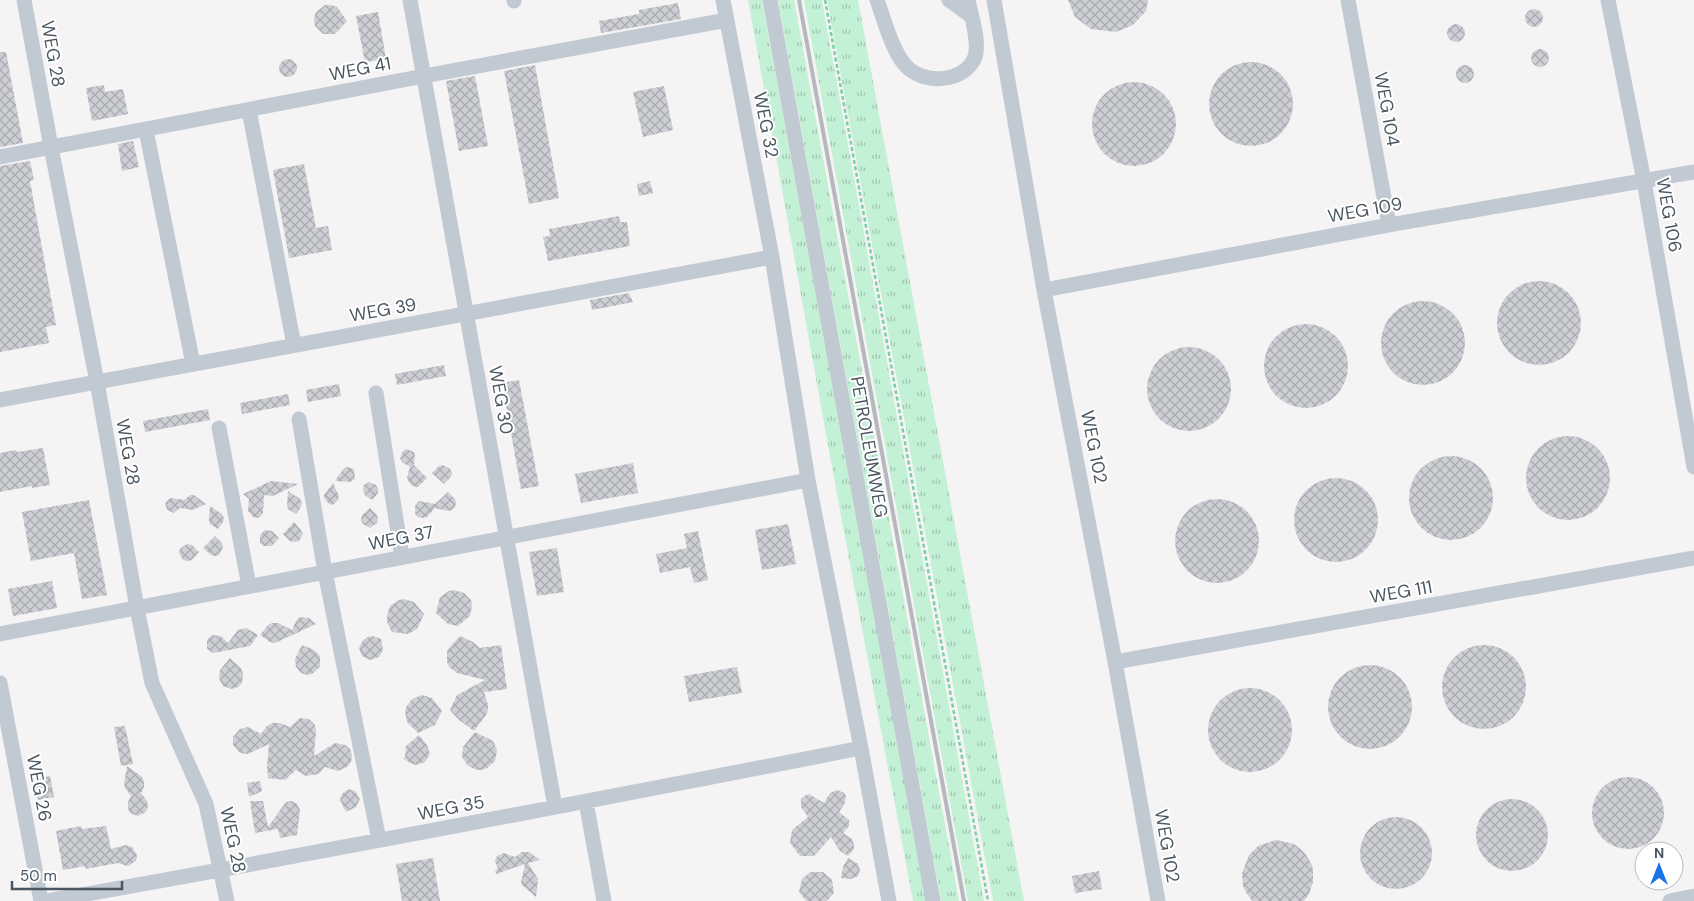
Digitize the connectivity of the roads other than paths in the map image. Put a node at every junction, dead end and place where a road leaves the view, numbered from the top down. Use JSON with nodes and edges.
{"nodes":[{"id":1,"x":24,"y":0,"type":"edge"},
{"id":2,"x":410,"y":0,"type":"edge"},
{"id":3,"x":723,"y":0,"type":"edge"},
{"id":4,"x":770,"y":0,"type":"edge"},
{"id":5,"x":877,"y":0,"type":"edge"},
{"id":6,"x":949,"y":0,"type":"edge"},
{"id":7,"x":968,"y":0,"type":"edge"},
{"id":8,"x":994,"y":0,"type":"edge"},
{"id":9,"x":1348,"y":0,"type":"edge"},
{"id":10,"x":1608,"y":0,"type":"edge"},
{"id":11,"x":972,"y":16,"type":"junction"},
{"id":12,"x":727,"y":20,"type":"junction"},
{"id":13,"x":424,"y":76,"type":"junction"},
{"id":14,"x":249,"y":110,"type":"junction"},
{"id":15,"x":146,"y":130,"type":"junction"},
{"id":16,"x":51,"y":147,"type":"junction"},
{"id":17,"x":0,"y":157,"type":"edge"},
{"id":18,"x":1694,"y":172,"type":"edge"},
{"id":19,"x":1644,"y":181,"type":"junction"},
{"id":20,"x":1389,"y":225,"type":"junction"},
{"id":21,"x":772,"y":257,"type":"junction"},
{"id":22,"x":1044,"y":290,"type":"junction"},
{"id":23,"x":466,"y":313,"type":"junction"},
{"id":24,"x":294,"y":345,"type":"junction"},
{"id":25,"x":193,"y":364,"type":"junction"},
{"id":26,"x":97,"y":382,"type":"junction"},
{"id":27,"x":376,"y":394,"type":"dead end"},
{"id":28,"x":0,"y":400,"type":"edge"},
{"id":29,"x":299,"y":419,"type":"dead end"},
{"id":30,"x":219,"y":428,"type":"dead end"},
{"id":31,"x":1694,"y":467,"type":"edge"},
{"id":32,"x":808,"y":480,"type":"junction"},
{"id":33,"x":506,"y":538,"type":"junction"},
{"id":34,"x":402,"y":557,"type":"junction"},
{"id":35,"x":1694,"y":558,"type":"edge"},
{"id":36,"x":325,"y":572,"type":"junction"},
{"id":37,"x":249,"y":586,"type":"junction"},
{"id":38,"x":137,"y":608,"type":"junction"},
{"id":39,"x":0,"y":634,"type":"edge"},
{"id":40,"x":1115,"y":662,"type":"junction"},
{"id":41,"x":0,"y":682,"type":"edge"},
{"id":42,"x":861,"y":748,"type":"junction"},
{"id":43,"x":586,"y":802,"type":"junction"},
{"id":44,"x":555,"y":808,"type":"junction"},
{"id":45,"x":379,"y":840,"type":"junction"},
{"id":46,"x":221,"y":870,"type":"junction"},
{"id":47,"x":1694,"y":896,"type":"edge"},
{"id":48,"x":42,"y":901,"type":"edge"},
{"id":49,"x":47,"y":901,"type":"edge"},
{"id":50,"x":227,"y":901,"type":"edge"},
{"id":51,"x":604,"y":901,"type":"edge"},
{"id":52,"x":889,"y":901,"type":"edge"},
{"id":53,"x":933,"y":901,"type":"edge"},
{"id":54,"x":1158,"y":901,"type":"edge"},
{"id":55,"x":1670,"y":901,"type":"edge"}],
"edges":[{"from":1,"to":16,"type":"street","name":"WEG 28"},
{"from":2,"to":13,"type":"street","name":"WEG 30"},
{"from":3,"to":12,"type":"street","name":"WEG 32"},
{"from":4,"to":53,"type":"street","name":"PETROLEUMWEG"},
{"from":5,"to":11,"type":"street"},
{"from":6,"to":11,"type":"street"},
{"from":7,"to":11,"type":"street"},
{"from":8,"to":22,"type":"street","name":"WEG 102"},
{"from":9,"to":20,"type":"street","name":"WEG 104"},
{"from":10,"to":19,"type":"street","name":"WEG 106"},
{"from":12,"to":13,"type":"street","name":"WEG 41"},
{"from":12,"to":21,"type":"street","name":"WEG 32"},
{"from":13,"to":14,"type":"street","name":"WEG 41"},
{"from":13,"to":23,"type":"street","name":"WEG 30"},
{"from":14,"to":15,"type":"street","name":"WEG 41"},
{"from":14,"to":24,"type":"street"},
{"from":15,"to":16,"type":"street","name":"WEG 41"},
{"from":15,"to":25,"type":"street"},
{"from":16,"to":17,"type":"street","name":"WEG 41"},
{"from":16,"to":26,"type":"street","name":"WEG 28"},
{"from":18,"to":19,"type":"street","name":"WEG 109"},
{"from":19,"to":20,"type":"street","name":"WEG 109"},
{"from":19,"to":31,"type":"street","name":"WEG 106"},
{"from":20,"to":22,"type":"street","name":"WEG 109"},
{"from":21,"to":23,"type":"street","name":"WEG 39"},
{"from":21,"to":32,"type":"street","name":"WEG 32"},
{"from":22,"to":40,"type":"street","name":"WEG 102"},
{"from":23,"to":24,"type":"street","name":"WEG 39"},
{"from":23,"to":33,"type":"street","name":"WEG 30"},
{"from":24,"to":25,"type":"street","name":"WEG 39"},
{"from":25,"to":26,"type":"street","name":"WEG 39"},
{"from":26,"to":28,"type":"street","name":"WEG 39"},
{"from":26,"to":38,"type":"street","name":"WEG 28"},
{"from":27,"to":34,"type":"street"},
{"from":29,"to":36,"type":"street"},
{"from":30,"to":37,"type":"street"},
{"from":32,"to":33,"type":"street","name":"WEG 37"},
{"from":32,"to":42,"type":"street","name":"WEG 32"},
{"from":33,"to":34,"type":"street","name":"WEG 37"},
{"from":33,"to":44,"type":"street","name":"WEG 30"},
{"from":34,"to":36,"type":"street","name":"WEG 37"},
{"from":35,"to":40,"type":"street","name":"WEG 111"},
{"from":36,"to":37,"type":"street","name":"WEG 37"},
{"from":36,"to":45,"type":"street"},
{"from":37,"to":38,"type":"street","name":"WEG 37"},
{"from":38,"to":39,"type":"street","name":"WEG 37"},
{"from":38,"to":46,"type":"street","name":"WEG 28"},
{"from":40,"to":54,"type":"street","name":"WEG 102"},
{"from":41,"to":48,"type":"street","name":"WEG 26"},
{"from":42,"to":43,"type":"street","name":"WEG 35"},
{"from":42,"to":52,"type":"street","name":"WEG 32"},
{"from":43,"to":44,"type":"street","name":"WEG 35"},
{"from":43,"to":51,"type":"street"},
{"from":44,"to":45,"type":"street","name":"WEG 35"},
{"from":45,"to":46,"type":"street","name":"WEG 35"},
{"from":46,"to":49,"type":"street","name":"WEG 35"},
{"from":46,"to":50,"type":"street","name":"WEG 28"},
{"from":47,"to":55,"type":"street"}]}
